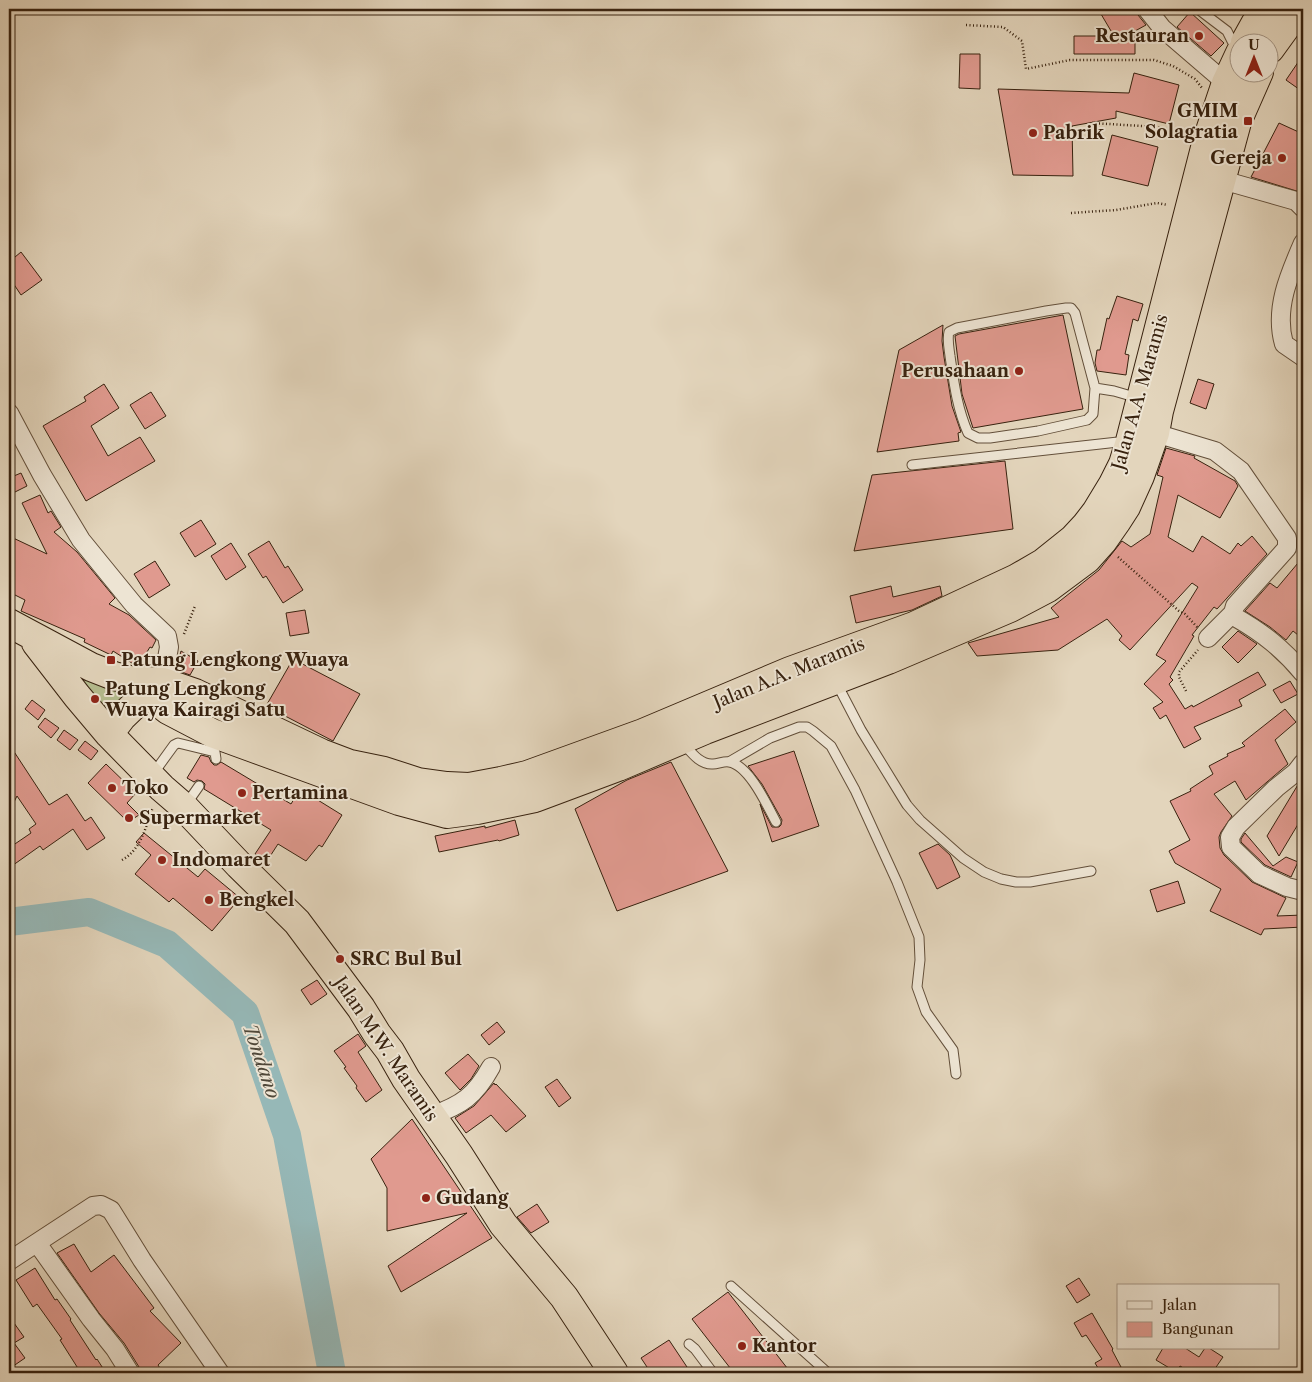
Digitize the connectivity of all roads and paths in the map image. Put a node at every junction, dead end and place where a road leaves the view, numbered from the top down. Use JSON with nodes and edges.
{"nodes":[{"id":1,"x":1147,"y":9,"type":"edge"},
{"id":2,"x":1198,"y":9,"type":"edge"},
{"id":3,"x":1266,"y":9,"type":"edge"},
{"id":4,"x":1299,"y":9,"type":"edge"},
{"id":5,"x":966,"y":25,"type":"dead end"},
{"id":6,"x":1251,"y":32,"type":"edge"},
{"id":7,"x":1280,"y":35,"type":"edge"},
{"id":8,"x":1230,"y":36,"type":"edge"},
{"id":9,"x":1230,"y":74,"type":"edge"},
{"id":10,"x":1254,"y":82,"type":"edge"},
{"id":11,"x":1221,"y":95,"type":"junction"},
{"id":12,"x":1092,"y":123,"type":"dead end"},
{"id":13,"x":1207,"y":140,"type":"junction"},
{"id":14,"x":1222,"y":180,"type":"junction"},
{"id":15,"x":1190,"y":207,"type":"junction"},
{"id":16,"x":1303,"y":208,"type":"edge"},
{"id":17,"x":1071,"y":212,"type":"dead end"},
{"id":18,"x":1303,"y":243,"type":"edge"},
{"id":19,"x":1303,"y":357,"type":"edge"},
{"id":20,"x":1095,"y":388,"type":"junction"},
{"id":21,"x":1141,"y":399,"type":"junction"},
{"id":22,"x":9,"y":412,"type":"edge"},
{"id":23,"x":1155,"y":433,"type":"junction"},
{"id":24,"x":1130,"y":441,"type":"junction"},
{"id":25,"x":912,"y":465,"type":"dead end"},
{"id":26,"x":1103,"y":542,"type":"junction"},
{"id":27,"x":1233,"y":613,"type":"junction"},
{"id":28,"x":20,"y":629,"type":"edge"},
{"id":29,"x":1208,"y":638,"type":"junction"},
{"id":30,"x":1303,"y":673,"type":"edge"},
{"id":31,"x":835,"y":679,"type":"junction"},
{"id":32,"x":147,"y":685,"type":"junction"},
{"id":33,"x":1186,"y":691,"type":"dead end"},
{"id":34,"x":109,"y":734,"type":"junction"},
{"id":35,"x":681,"y":741,"type":"junction"},
{"id":36,"x":646,"y":744,"type":"junction"},
{"id":37,"x":216,"y":759,"type":"dead end"},
{"id":38,"x":729,"y":762,"type":"junction"},
{"id":39,"x":1303,"y":763,"type":"edge"},
{"id":40,"x":157,"y":782,"type":"junction"},
{"id":41,"x":776,"y":822,"type":"dead end"},
{"id":42,"x":122,"y":860,"type":"dead end"},
{"id":43,"x":1091,"y":871,"type":"dead end"},
{"id":44,"x":1303,"y":891,"type":"edge"},
{"id":45,"x":491,"y":1067,"type":"dead end"},
{"id":46,"x":956,"y":1074,"type":"dead end"},
{"id":47,"x":431,"y":1116,"type":"junction"},
{"id":48,"x":37,"y":1243,"type":"junction"},
{"id":49,"x":9,"y":1261,"type":"edge"},
{"id":50,"x":731,"y":1286,"type":"dead end"},
{"id":51,"x":689,"y":1344,"type":"dead end"},
{"id":52,"x":130,"y":1373,"type":"edge"},
{"id":53,"x":220,"y":1373,"type":"edge"},
{"id":54,"x":614,"y":1373,"type":"edge"},
{"id":55,"x":713,"y":1373,"type":"edge"},
{"id":56,"x":828,"y":1373,"type":"edge"}],
"edges":[{"from":1,"to":11,"type":"street"},
{"from":2,"to":8,"type":"lane"},
{"from":3,"to":6,"type":"highway"},
{"from":4,"to":7,"type":"highway"},
{"from":5,"to":11,"type":"path"},
{"from":9,"to":11,"type":"highway","name":"Jalan A.A. Maramis"},
{"from":10,"to":14,"type":"highway"},
{"from":11,"to":13,"type":"highway","name":"Jalan A.A. Maramis"},
{"from":12,"to":13,"type":"path"},
{"from":13,"to":15,"type":"highway","name":"Jalan A.A. Maramis"},
{"from":14,"to":16,"type":"street"},
{"from":14,"to":23,"type":"highway"},
{"from":15,"to":17,"type":"path"},
{"from":15,"to":21,"type":"highway","name":"Jalan A.A. Maramis"},
{"from":18,"to":19,"type":"street"},
{"from":20,"to":20,"type":"lane"},
{"from":20,"to":21,"type":"lane"},
{"from":21,"to":24,"type":"highway","name":"Jalan A.A. Maramis"},
{"from":22,"to":32,"type":"street"},
{"from":23,"to":26,"type":"highway"},
{"from":23,"to":27,"type":"street"},
{"from":24,"to":25,"type":"lane"},
{"from":24,"to":36,"type":"highway","name":"Jalan A.A. Maramis"},
{"from":26,"to":29,"type":"path"},
{"from":26,"to":31,"type":"highway"},
{"from":27,"to":29,"type":"street"},
{"from":27,"to":30,"type":"street"},
{"from":28,"to":32,"type":"highway","name":"Jalan A.A. Maramis"},
{"from":28,"to":34,"type":"highway","name":"Jalan M.W. Maramis"},
{"from":29,"to":33,"type":"path"},
{"from":31,"to":35,"type":"highway"},
{"from":31,"to":43,"type":"lane"},
{"from":32,"to":34,"type":"highway"},
{"from":32,"to":36,"type":"highway","name":"Jalan A.A. Maramis"},
{"from":32,"to":36,"type":"highway"},
{"from":34,"to":40,"type":"highway","name":"Jalan M.W. Maramis"},
{"from":35,"to":36,"type":"highway"},
{"from":35,"to":38,"type":"lane"},
{"from":37,"to":40,"type":"lane"},
{"from":38,"to":41,"type":"lane"},
{"from":38,"to":46,"type":"lane"},
{"from":39,"to":44,"type":"street"},
{"from":40,"to":42,"type":"path"},
{"from":40,"to":47,"type":"highway","name":"Jalan M.W. Maramis"},
{"from":45,"to":47,"type":"street"},
{"from":47,"to":54,"type":"highway","name":"Jalan M.W. Maramis"},
{"from":48,"to":49,"type":"street"},
{"from":48,"to":52,"type":"street"},
{"from":48,"to":53,"type":"street"},
{"from":50,"to":56,"type":"lane"},
{"from":51,"to":55,"type":"lane"}]}
